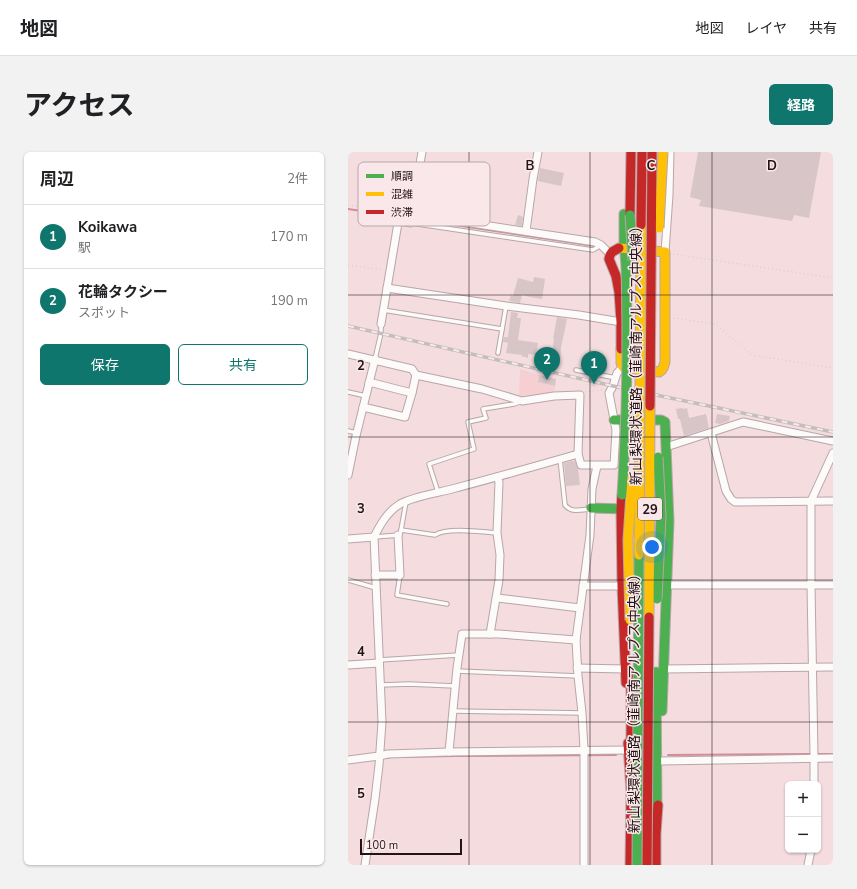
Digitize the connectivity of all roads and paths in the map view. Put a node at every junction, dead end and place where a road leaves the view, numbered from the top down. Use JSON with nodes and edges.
{"nodes":[{"id":1,"x":422,"y":152,"type":"edge"},
{"id":2,"x":538,"y":152,"type":"edge"},
{"id":3,"x":626,"y":152,"type":"edge"},
{"id":4,"x":631,"y":152,"type":"edge"},
{"id":5,"x":642,"y":152,"type":"edge"},
{"id":6,"x":652,"y":152,"type":"edge"},
{"id":7,"x":663,"y":152,"type":"edge"},
{"id":8,"x":670,"y":152,"type":"edge"},
{"id":9,"x":420,"y":162,"type":"edge"},
{"id":10,"x":348,"y":205,"type":"edge"},
{"id":11,"x":358,"y":206,"type":"edge"},
{"id":12,"x":490,"y":225,"type":"edge"},
{"id":13,"x":397,"y":226,"type":"edge"},
{"id":14,"x":431,"y":226,"type":"edge"},
{"id":15,"x":526,"y":230,"type":"junction"},
{"id":16,"x":602,"y":245,"type":"junction"},
{"id":17,"x":625,"y":249,"type":"junction"},
{"id":18,"x":665,"y":252,"type":"junction"},
{"id":19,"x":610,"y":254,"type":"junction"},
{"id":20,"x":348,"y":265,"type":"edge"},
{"id":21,"x":389,"y":271,"type":"junction"},
{"id":22,"x":833,"y":278,"type":"edge"},
{"id":23,"x":387,"y":288,"type":"junction"},
{"id":24,"x":650,"y":295,"type":"junction"},
{"id":25,"x":506,"y":306,"type":"junction"},
{"id":26,"x":383,"y":310,"type":"junction"},
{"id":27,"x":641,"y":310,"type":"junction"},
{"id":28,"x":665,"y":317,"type":"junction"},
{"id":29,"x":622,"y":322,"type":"junction"},
{"id":30,"x":381,"y":324,"type":"joint"},
{"id":31,"x":502,"y":328,"type":"junction"},
{"id":32,"x":645,"y":349,"type":"junction"},
{"id":33,"x":498,"y":353,"type":"dead end"},
{"id":34,"x":348,"y":354,"type":"edge"},
{"id":35,"x":375,"y":359,"type":"junction"},
{"id":36,"x":623,"y":367,"type":"junction"},
{"id":37,"x":833,"y":368,"type":"edge"},
{"id":38,"x":576,"y":370,"type":"dead end"},
{"id":39,"x":416,"y":375,"type":"junction"},
{"id":40,"x":616,"y":378,"type":"junction"},
{"id":41,"x":369,"y":382,"type":"junction"},
{"id":42,"x":610,"y":391,"type":"junction"},
{"id":43,"x":348,"y":392,"type":"edge"},
{"id":44,"x":412,"y":393,"type":"junction"},
{"id":45,"x":580,"y":395,"type":"junction"},
{"id":46,"x":366,"y":396,"type":"junction"},
{"id":47,"x":522,"y":401,"type":"junction"},
{"id":48,"x":363,"y":407,"type":"junction"},
{"id":49,"x":614,"y":420,"type":"junction"},
{"id":50,"x":348,"y":432,"type":"edge"},
{"id":51,"x":356,"y":433,"type":"junction"},
{"id":52,"x":711,"y":433,"type":"junction"},
{"id":53,"x":833,"y":441,"type":"edge"},
{"id":54,"x":666,"y":447,"type":"junction"},
{"id":55,"x":833,"y":453,"type":"edge"},
{"id":56,"x":578,"y":454,"type":"junction"},
{"id":57,"x":560,"y":459,"type":"junction"},
{"id":58,"x":597,"y":466,"type":"junction"},
{"id":59,"x":348,"y":473,"type":"edge"},
{"id":60,"x":497,"y":477,"type":"junction"},
{"id":61,"x":438,"y":493,"type":"junction"},
{"id":62,"x":833,"y":501,"type":"edge"},
{"id":63,"x":406,"y":502,"type":"junction"},
{"id":64,"x":811,"y":502,"type":"junction"},
{"id":65,"x":591,"y":508,"type":"junction"},
{"id":66,"x":621,"y":509,"type":"junction"},
{"id":67,"x":669,"y":510,"type":"junction"},
{"id":68,"x":399,"y":533,"type":"junction"},
{"id":69,"x":498,"y":533,"type":"junction"},
{"id":70,"x":374,"y":537,"type":"junction"},
{"id":71,"x":348,"y":539,"type":"edge"},
{"id":72,"x":375,"y":575,"type":"junction"},
{"id":73,"x":400,"y":575,"type":"junction"},
{"id":74,"x":348,"y":580,"type":"edge"},
{"id":75,"x":667,"y":585,"type":"junction"},
{"id":76,"x":811,"y":585,"type":"junction"},
{"id":77,"x":833,"y":585,"type":"edge"},
{"id":78,"x":583,"y":586,"type":"junction"},
{"id":79,"x":622,"y":586,"type":"junction"},
{"id":80,"x":376,"y":588,"type":"junction"},
{"id":81,"x":496,"y":598,"type":"junction"},
{"id":82,"x":446,"y":604,"type":"dead end"},
{"id":83,"x":580,"y":608,"type":"junction"},
{"id":84,"x":490,"y":634,"type":"junction"},
{"id":85,"x":576,"y":640,"type":"junction"},
{"id":86,"x":459,"y":655,"type":"junction"},
{"id":87,"x":379,"y":662,"type":"junction"},
{"id":88,"x":348,"y":665,"type":"edge"},
{"id":89,"x":812,"y":667,"type":"junction"},
{"id":90,"x":833,"y":667,"type":"edge"},
{"id":91,"x":578,"y":668,"type":"junction"},
{"id":92,"x":628,"y":670,"type":"junction"},
{"id":93,"x":457,"y":671,"type":"junction"},
{"id":94,"x":660,"y":671,"type":"junction"},
{"id":95,"x":578,"y":676,"type":"junction"},
{"id":96,"x":380,"y":685,"type":"junction"},
{"id":97,"x":455,"y":686,"type":"junction"},
{"id":98,"x":453,"y":711,"type":"junction"},
{"id":99,"x":582,"y":713,"type":"junction"},
{"id":100,"x":629,"y":750,"type":"junction"},
{"id":101,"x":450,"y":752,"type":"junction"},
{"id":102,"x":584,"y":754,"type":"junction"},
{"id":103,"x":814,"y":755,"type":"junction"},
{"id":104,"x":379,"y":756,"type":"junction"},
{"id":105,"x":833,"y":758,"type":"edge"},
{"id":106,"x":348,"y":760,"type":"edge"},
{"id":107,"x":658,"y":763,"type":"junction"},
{"id":108,"x":814,"y":781,"type":"edge"},
{"id":109,"x":810,"y":853,"type":"edge"},
{"id":110,"x":365,"y":865,"type":"edge"},
{"id":111,"x":584,"y":865,"type":"edge"},
{"id":112,"x":630,"y":865,"type":"edge"},
{"id":113,"x":637,"y":865,"type":"edge"},
{"id":114,"x":647,"y":865,"type":"edge"},
{"id":115,"x":656,"y":865,"type":"edge"},
{"id":116,"x":808,"y":865,"type":"edge"}],
"edges":[{"from":1,"to":9,"type":"street"},
{"from":2,"to":15,"type":"street"},
{"from":3,"to":17,"type":"main road"},
{"from":4,"to":27,"type":"main road","bridge":true},
{"from":5,"to":27,"type":"main road","name":"新山梨環状道路（韮崎南アルプス中央線）","number":"29","bridge":true},
{"from":6,"to":24,"type":"main road","name":"新山梨環状道路（韮崎南アルプス中央線）","number":"29","bridge":true},
{"from":7,"to":24,"type":"main road","bridge":true},
{"from":8,"to":18,"type":"street"},
{"from":10,"to":11,"type":"path"},
{"from":12,"to":15,"type":"street"},
{"from":13,"to":21,"type":"street"},
{"from":14,"to":16,"type":"lane"},
{"from":15,"to":16,"type":"street"},
{"from":16,"to":19,"type":"street"},
{"from":17,"to":18,"type":"main road"},
{"from":17,"to":19,"type":"main road"},
{"from":17,"to":66,"type":"main road","bridge":true},
{"from":18,"to":22,"type":"path"},
{"from":18,"to":28,"type":"main road"},
{"from":19,"to":29,"type":"main road"},
{"from":20,"to":21,"type":"path"},
{"from":21,"to":23,"type":"street"},
{"from":23,"to":25,"type":"street"},
{"from":23,"to":26,"type":"street"},
{"from":24,"to":32,"type":"main road","name":"新山梨環状道路（韮崎南アルプス中央線）","number":"29","bridge":true},
{"from":25,"to":29,"type":"street"},
{"from":25,"to":31,"type":"lane"},
{"from":26,"to":30,"type":"street"},
{"from":26,"to":31,"type":"lane"},
{"from":27,"to":32,"type":"main road","name":"新山梨環状道路（韮崎南アルプス中央線）","number":"29","bridge":true},
{"from":28,"to":36,"type":"main road"},
{"from":28,"to":37,"type":"path"},
{"from":29,"to":36,"type":"main road"},
{"from":30,"to":35,"type":"lane"},
{"from":31,"to":33,"type":"lane"},
{"from":32,"to":92,"type":"main road","bridge":true},
{"from":32,"to":94,"type":"main road","bridge":true},
{"from":32,"to":113,"type":"main road","name":"新山梨環状道路（韮崎南アルプス中央線）","number":"29","bridge":true},
{"from":32,"to":114,"type":"main road","name":"新山梨環状道路（韮崎南アルプス中央線）","number":"29","bridge":true},
{"from":34,"to":35,"type":"street"},
{"from":35,"to":39,"type":"street"},
{"from":35,"to":41,"type":"street"},
{"from":36,"to":40,"type":"street"},
{"from":38,"to":40,"type":"lane"},
{"from":39,"to":44,"type":"street"},
{"from":39,"to":47,"type":"street"},
{"from":40,"to":42,"type":"street"},
{"from":41,"to":44,"type":"street"},
{"from":41,"to":46,"type":"street"},
{"from":42,"to":45,"type":"path"},
{"from":42,"to":49,"type":"street"},
{"from":43,"to":46,"type":"lane"},
{"from":44,"to":48,"type":"street"},
{"from":45,"to":47,"type":"street"},
{"from":45,"to":56,"type":"street"},
{"from":46,"to":48,"type":"street"},
{"from":47,"to":61,"type":"lane"},
{"from":48,"to":51,"type":"street"},
{"from":49,"to":54,"type":"main road"},
{"from":49,"to":58,"type":"street"},
{"from":50,"to":51,"type":"lane"},
{"from":51,"to":59,"type":"street"},
{"from":52,"to":53,"type":"street"},
{"from":52,"to":54,"type":"street"},
{"from":52,"to":64,"type":"street"},
{"from":54,"to":67,"type":"main road"},
{"from":55,"to":64,"type":"street"},
{"from":56,"to":57,"type":"street"},
{"from":56,"to":58,"type":"street"},
{"from":57,"to":60,"type":"street"},
{"from":57,"to":65,"type":"lane"},
{"from":58,"to":65,"type":"street"},
{"from":60,"to":61,"type":"street"},
{"from":60,"to":69,"type":"street"},
{"from":61,"to":63,"type":"street"},
{"from":62,"to":64,"type":"street"},
{"from":63,"to":68,"type":"lane"},
{"from":63,"to":70,"type":"street"},
{"from":64,"to":76,"type":"street"},
{"from":65,"to":66,"type":"main road"},
{"from":65,"to":78,"type":"street"},
{"from":66,"to":67,"type":"main road"},
{"from":66,"to":79,"type":"main road"},
{"from":67,"to":75,"type":"main road"},
{"from":68,"to":69,"type":"lane"},
{"from":68,"to":70,"type":"lane"},
{"from":68,"to":73,"type":"street"},
{"from":69,"to":81,"type":"street"},
{"from":70,"to":71,"type":"street"},
{"from":70,"to":72,"type":"street"},
{"from":72,"to":73,"type":"street"},
{"from":72,"to":80,"type":"street"},
{"from":73,"to":82,"type":"lane"},
{"from":74,"to":80,"type":"lane"},
{"from":75,"to":76,"type":"street"},
{"from":75,"to":94,"type":"main road"},
{"from":76,"to":77,"type":"street"},
{"from":76,"to":89,"type":"street"},
{"from":78,"to":79,"type":"street"},
{"from":78,"to":83,"type":"street"},
{"from":79,"to":92,"type":"main road"},
{"from":80,"to":87,"type":"street"},
{"from":81,"to":83,"type":"street"},
{"from":81,"to":84,"type":"street"},
{"from":83,"to":85,"type":"street"},
{"from":84,"to":85,"type":"street"},
{"from":84,"to":86,"type":"street"},
{"from":85,"to":91,"type":"street"},
{"from":86,"to":87,"type":"lane"},
{"from":86,"to":93,"type":"street"},
{"from":87,"to":88,"type":"street"},
{"from":87,"to":96,"type":"street"},
{"from":89,"to":90,"type":"street"},
{"from":89,"to":94,"type":"street"},
{"from":89,"to":103,"type":"street"},
{"from":91,"to":92,"type":"street"},
{"from":91,"to":95,"type":"street"},
{"from":92,"to":100,"type":"main road"},
{"from":93,"to":95,"type":"lane"},
{"from":93,"to":97,"type":"street"},
{"from":94,"to":107,"type":"main road"},
{"from":95,"to":99,"type":"street"},
{"from":96,"to":97,"type":"lane"},
{"from":96,"to":104,"type":"street"},
{"from":97,"to":98,"type":"street"},
{"from":98,"to":99,"type":"lane"},
{"from":98,"to":101,"type":"street"},
{"from":99,"to":102,"type":"street"},
{"from":100,"to":102,"type":"street"},
{"from":100,"to":112,"type":"main road"},
{"from":101,"to":102,"type":"street"},
{"from":101,"to":104,"type":"street"},
{"from":102,"to":111,"type":"street"},
{"from":103,"to":105,"type":"street"},
{"from":103,"to":107,"type":"street"},
{"from":103,"to":108,"type":"street"},
{"from":104,"to":106,"type":"street"},
{"from":104,"to":110,"type":"street"},
{"from":107,"to":115,"type":"main road"},
{"from":109,"to":116,"type":"street"}]}
